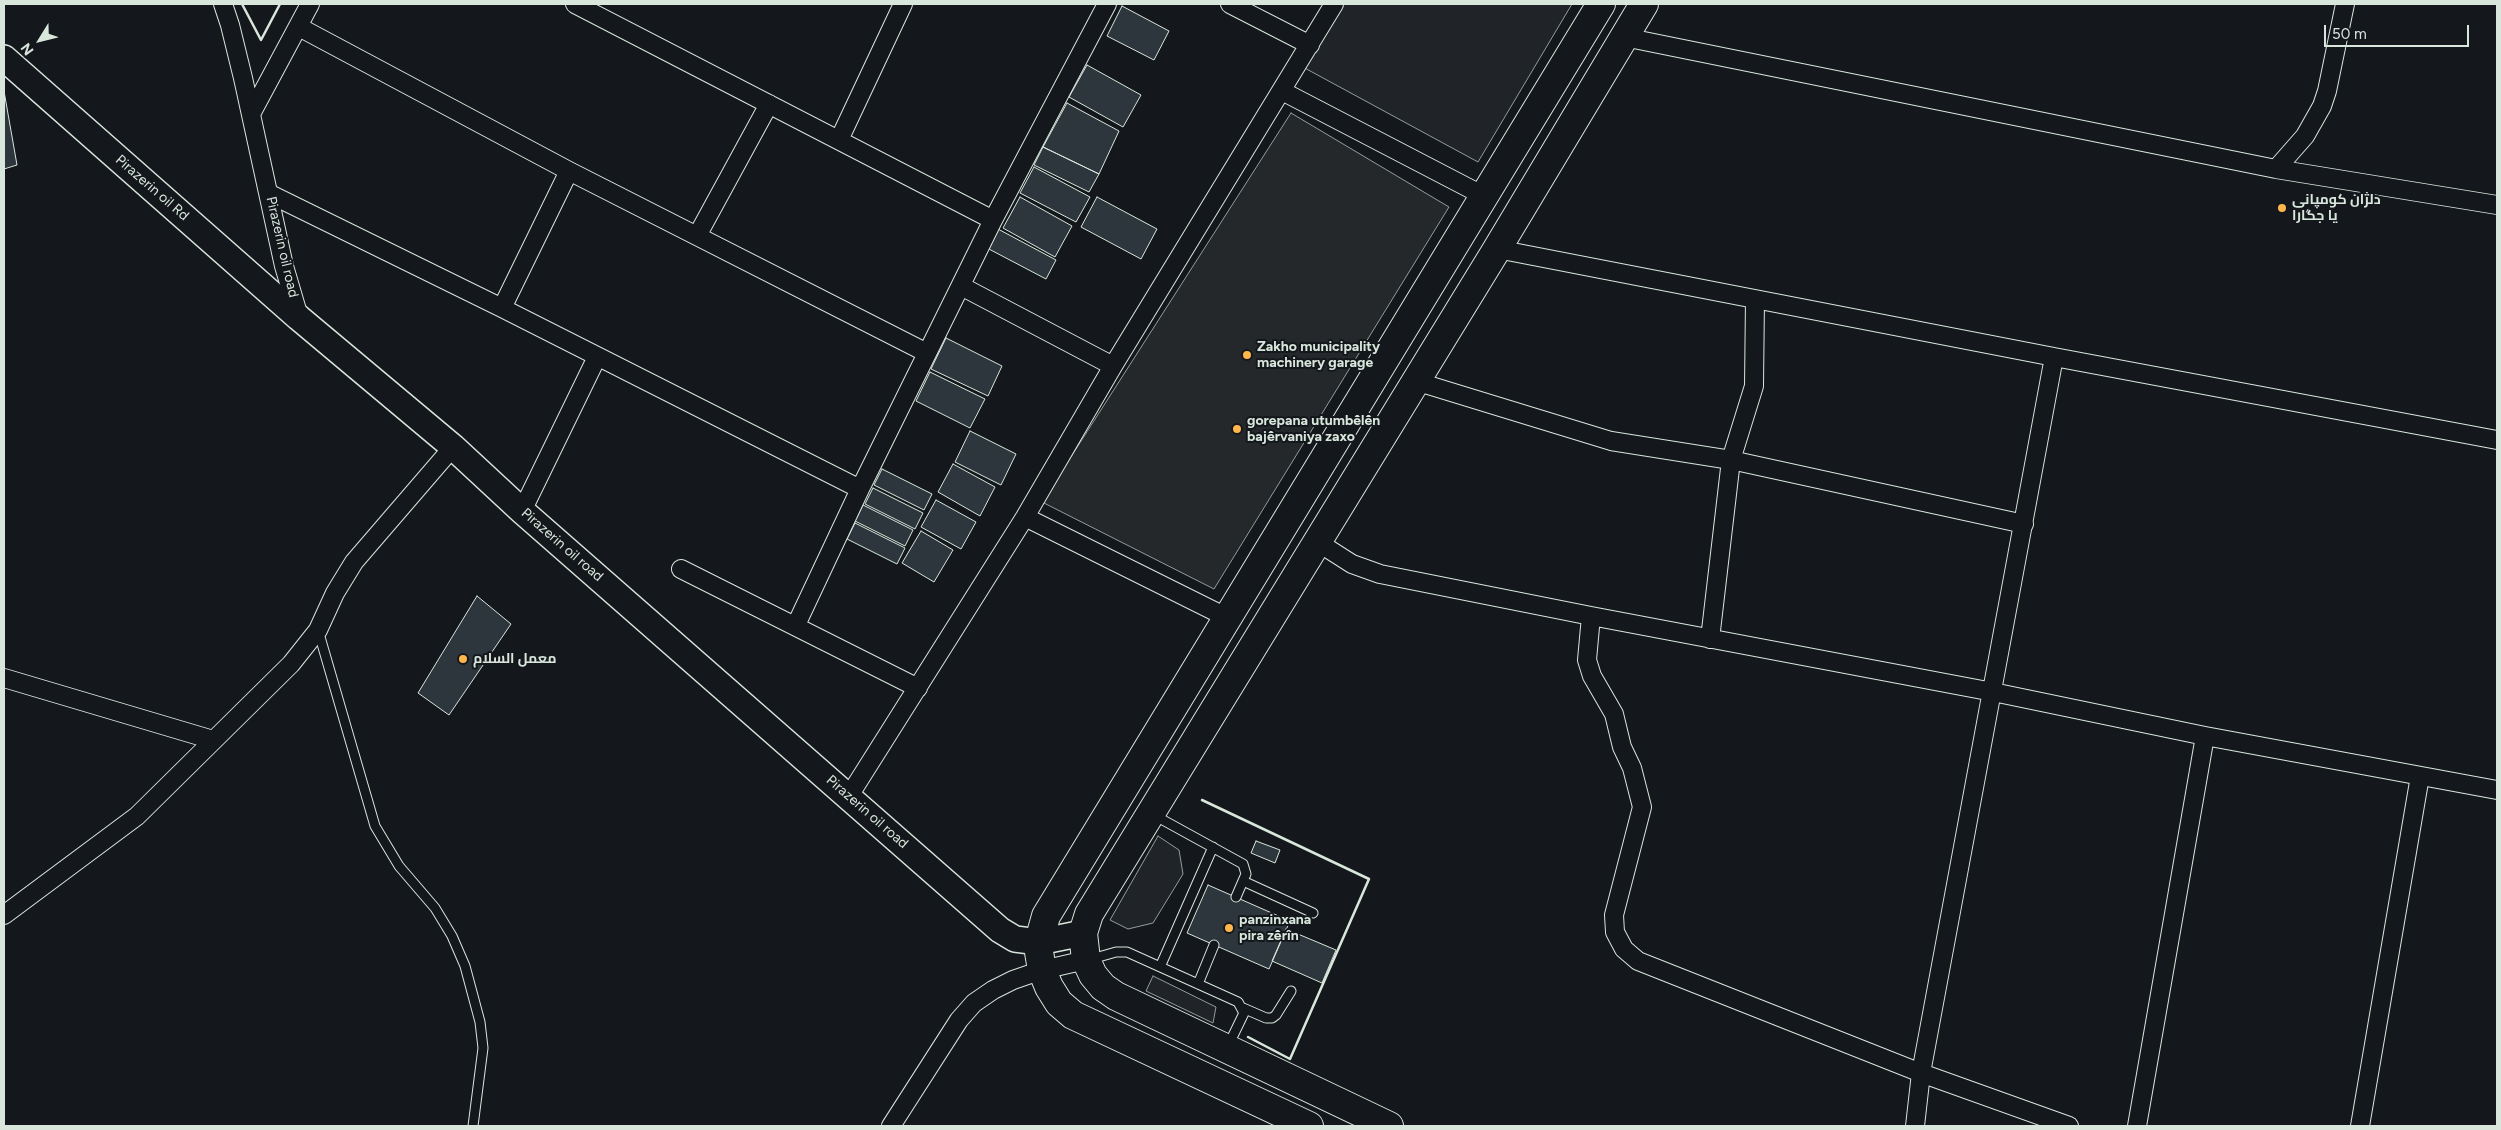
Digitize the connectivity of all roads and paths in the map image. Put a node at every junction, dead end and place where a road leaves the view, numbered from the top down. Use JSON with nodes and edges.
{"nodes":[{"id":1,"x":223,"y":4,"type":"edge"},
{"id":2,"x":310,"y":4,"type":"edge"},
{"id":3,"x":574,"y":4,"type":"edge"},
{"id":4,"x":901,"y":4,"type":"edge"},
{"id":5,"x":1107,"y":4,"type":"edge"},
{"id":6,"x":1230,"y":4,"type":"edge"},
{"id":7,"x":1334,"y":4,"type":"edge"},
{"id":8,"x":1601,"y":4,"type":"edge"},
{"id":9,"x":1644,"y":4,"type":"edge"},
{"id":10,"x":2345,"y":4,"type":"edge"},
{"id":11,"x":299,"y":27,"type":"junction"},
{"id":12,"x":1624,"y":37,"type":"junction"},
{"id":13,"x":1310,"y":45,"type":"junction"},
{"id":14,"x":4,"y":58,"type":"edge"},
{"id":15,"x":1282,"y":91,"type":"junction"},
{"id":16,"x":769,"y":104,"type":"junction"},
{"id":17,"x":251,"y":114,"type":"junction"},
{"id":18,"x":839,"y":140,"type":"junction"},
{"id":19,"x":2276,"y":169,"type":"junction"},
{"id":20,"x":569,"y":171,"type":"junction"},
{"id":21,"x":270,"y":194,"type":"junction"},
{"id":22,"x":1484,"y":196,"type":"junction"},
{"id":23,"x":2497,"y":205,"type":"edge"},
{"id":24,"x":993,"y":220,"type":"junction"},
{"id":25,"x":697,"y":236,"type":"junction"},
{"id":26,"x":1497,"y":249,"type":"junction"},
{"id":27,"x":962,"y":286,"type":"junction"},
{"id":28,"x":1755,"y":299,"type":"junction"},
{"id":29,"x":502,"y":308,"type":"junction"},
{"id":30,"x":299,"y":318,"type":"junction"},
{"id":31,"x":927,"y":353,"type":"junction"},
{"id":32,"x":597,"y":356,"type":"junction"},
{"id":33,"x":2054,"y":357,"type":"junction"},
{"id":34,"x":1113,"y":366,"type":"junction"},
{"id":35,"x":1415,"y":381,"type":"junction"},
{"id":36,"x":2497,"y":440,"type":"edge"},
{"id":37,"x":453,"y":446,"type":"junction"},
{"id":38,"x":1731,"y":460,"type":"junction"},
{"id":39,"x":860,"y":489,"type":"junction"},
{"id":40,"x":522,"y":511,"type":"junction"},
{"id":41,"x":1026,"y":517,"type":"junction"},
{"id":42,"x":2024,"y":524,"type":"junction"},
{"id":43,"x":1316,"y":541,"type":"junction"},
{"id":44,"x":681,"y":569,"type":"dead end"},
{"id":45,"x":1591,"y":616,"type":"junction"},
{"id":46,"x":1228,"y":618,"type":"junction"},
{"id":47,"x":796,"y":626,"type":"junction"},
{"id":48,"x":318,"y":630,"type":"junction"},
{"id":49,"x":1710,"y":639,"type":"junction"},
{"id":50,"x":4,"y":678,"type":"edge"},
{"id":51,"x":918,"y":688,"type":"junction"},
{"id":52,"x":1993,"y":692,"type":"junction"},
{"id":53,"x":2205,"y":736,"type":"junction"},
{"id":54,"x":213,"y":740,"type":"junction"},
{"id":55,"x":2420,"y":776,"type":"junction"},
{"id":56,"x":2497,"y":790,"type":"edge"},
{"id":57,"x":849,"y":796,"type":"junction"},
{"id":58,"x":1150,"y":813,"type":"junction"},
{"id":59,"x":1213,"y":846,"type":"junction"},
{"id":60,"x":1243,"y":881,"type":"junction"},
{"id":61,"x":1236,"y":897,"type":"dead end"},
{"id":62,"x":1313,"y":913,"type":"dead end"},
{"id":63,"x":4,"y":915,"type":"edge"},
{"id":64,"x":1083,"y":933,"type":"junction"},
{"id":65,"x":1039,"y":942,"type":"junction"},
{"id":66,"x":1214,"y":944,"type":"dead end"},
{"id":67,"x":1086,"y":960,"type":"junction"},
{"id":68,"x":1160,"y":967,"type":"junction"},
{"id":69,"x":1042,"y":970,"type":"junction"},
{"id":70,"x":1198,"y":984,"type":"junction"},
{"id":71,"x":1291,"y":991,"type":"dead end"},
{"id":72,"x":1243,"y":1008,"type":"junction"},
{"id":73,"x":1227,"y":1048,"type":"junction"},
{"id":74,"x":1921,"y":1073,"type":"junction"},
{"id":75,"x":473,"y":1126,"type":"edge"},
{"id":76,"x":892,"y":1126,"type":"edge"},
{"id":77,"x":1309,"y":1126,"type":"edge"},
{"id":78,"x":1390,"y":1126,"type":"edge"},
{"id":79,"x":1915,"y":1126,"type":"edge"},
{"id":80,"x":2069,"y":1126,"type":"edge"},
{"id":81,"x":2137,"y":1126,"type":"edge"},
{"id":82,"x":2360,"y":1126,"type":"edge"}],
"edges":[{"from":1,"to":17,"type":"street","name":"Pirazerin oil road"},
{"from":2,"to":11,"type":"street"},
{"from":3,"to":16,"type":"street"},
{"from":4,"to":18,"type":"street"},
{"from":5,"to":24,"type":"street"},
{"from":6,"to":13,"type":"street"},
{"from":7,"to":13,"type":"street"},
{"from":8,"to":22,"type":"main road"},
{"from":9,"to":12,"type":"main road"},
{"from":10,"to":19,"type":"street"},
{"from":11,"to":17,"type":"street"},
{"from":11,"to":20,"type":"street"},
{"from":12,"to":19,"type":"street"},
{"from":12,"to":26,"type":"main road"},
{"from":13,"to":15,"type":"street"},
{"from":14,"to":30,"type":"main road","name":"Pirazerin oil Rd"},
{"from":15,"to":22,"type":"street"},
{"from":15,"to":34,"type":"street"},
{"from":16,"to":18,"type":"street"},
{"from":16,"to":25,"type":"street"},
{"from":17,"to":21,"type":"street","name":"Pirazerin oil road"},
{"from":18,"to":24,"type":"street"},
{"from":19,"to":23,"type":"street"},
{"from":20,"to":25,"type":"street"},
{"from":20,"to":29,"type":"street"},
{"from":21,"to":29,"type":"street"},
{"from":21,"to":30,"type":"street","name":"Pirazerin oil road"},
{"from":22,"to":46,"type":"main road"},
{"from":24,"to":27,"type":"street"},
{"from":25,"to":31,"type":"street"},
{"from":26,"to":28,"type":"street"},
{"from":26,"to":35,"type":"main road"},
{"from":27,"to":31,"type":"street"},
{"from":27,"to":34,"type":"street"},
{"from":28,"to":33,"type":"street"},
{"from":28,"to":38,"type":"street"},
{"from":29,"to":32,"type":"street"},
{"from":30,"to":37,"type":"main road","name":"Pirazerin oil road"},
{"from":31,"to":39,"type":"street"},
{"from":32,"to":39,"type":"street"},
{"from":32,"to":40,"type":"street"},
{"from":33,"to":36,"type":"street"},
{"from":33,"to":42,"type":"street"},
{"from":34,"to":41,"type":"street"},
{"from":35,"to":38,"type":"street"},
{"from":35,"to":43,"type":"main road"},
{"from":37,"to":40,"type":"main road","name":"Pirazerin oil road"},
{"from":37,"to":48,"type":"street"},
{"from":38,"to":42,"type":"street"},
{"from":38,"to":49,"type":"street"},
{"from":39,"to":47,"type":"street"},
{"from":40,"to":57,"type":"main road","name":"Pirazerin oil road"},
{"from":41,"to":46,"type":"street"},
{"from":41,"to":51,"type":"street"},
{"from":42,"to":52,"type":"street"},
{"from":43,"to":45,"type":"street"},
{"from":43,"to":58,"type":"main road"},
{"from":44,"to":47,"type":"street"},
{"from":45,"to":49,"type":"street"},
{"from":45,"to":74,"type":"street"},
{"from":46,"to":65,"type":"main road"},
{"from":47,"to":51,"type":"street"},
{"from":48,"to":54,"type":"street"},
{"from":48,"to":75,"type":"lane"},
{"from":49,"to":52,"type":"street"},
{"from":50,"to":54,"type":"street"},
{"from":51,"to":57,"type":"street"},
{"from":52,"to":53,"type":"street"},
{"from":52,"to":74,"type":"street"},
{"from":53,"to":55,"type":"street"},
{"from":53,"to":81,"type":"street"},
{"from":54,"to":63,"type":"street"},
{"from":55,"to":56,"type":"street"},
{"from":55,"to":82,"type":"street"},
{"from":57,"to":65,"type":"main road","name":"Pirazerin oil road"},
{"from":58,"to":59,"type":"lane"},
{"from":58,"to":64,"type":"main road"},
{"from":59,"to":60,"type":"lane"},
{"from":59,"to":68,"type":"lane"},
{"from":60,"to":61,"type":"lane"},
{"from":60,"to":62,"type":"lane"},
{"from":64,"to":65,"type":"main road","name":"Pirazerin oil road"},
{"from":64,"to":67,"type":"main road"},
{"from":65,"to":69,"type":"main road"},
{"from":66,"to":70,"type":"lane"},
{"from":67,"to":68,"type":"lane"},
{"from":67,"to":69,"type":"street"},
{"from":67,"to":73,"type":"main road"},
{"from":68,"to":70,"type":"lane"},
{"from":69,"to":76,"type":"street"},
{"from":69,"to":77,"type":"main road"},
{"from":70,"to":72,"type":"lane"},
{"from":71,"to":72,"type":"lane"},
{"from":72,"to":73,"type":"lane"},
{"from":73,"to":78,"type":"main road"},
{"from":74,"to":79,"type":"street"},
{"from":74,"to":80,"type":"street"}]}
